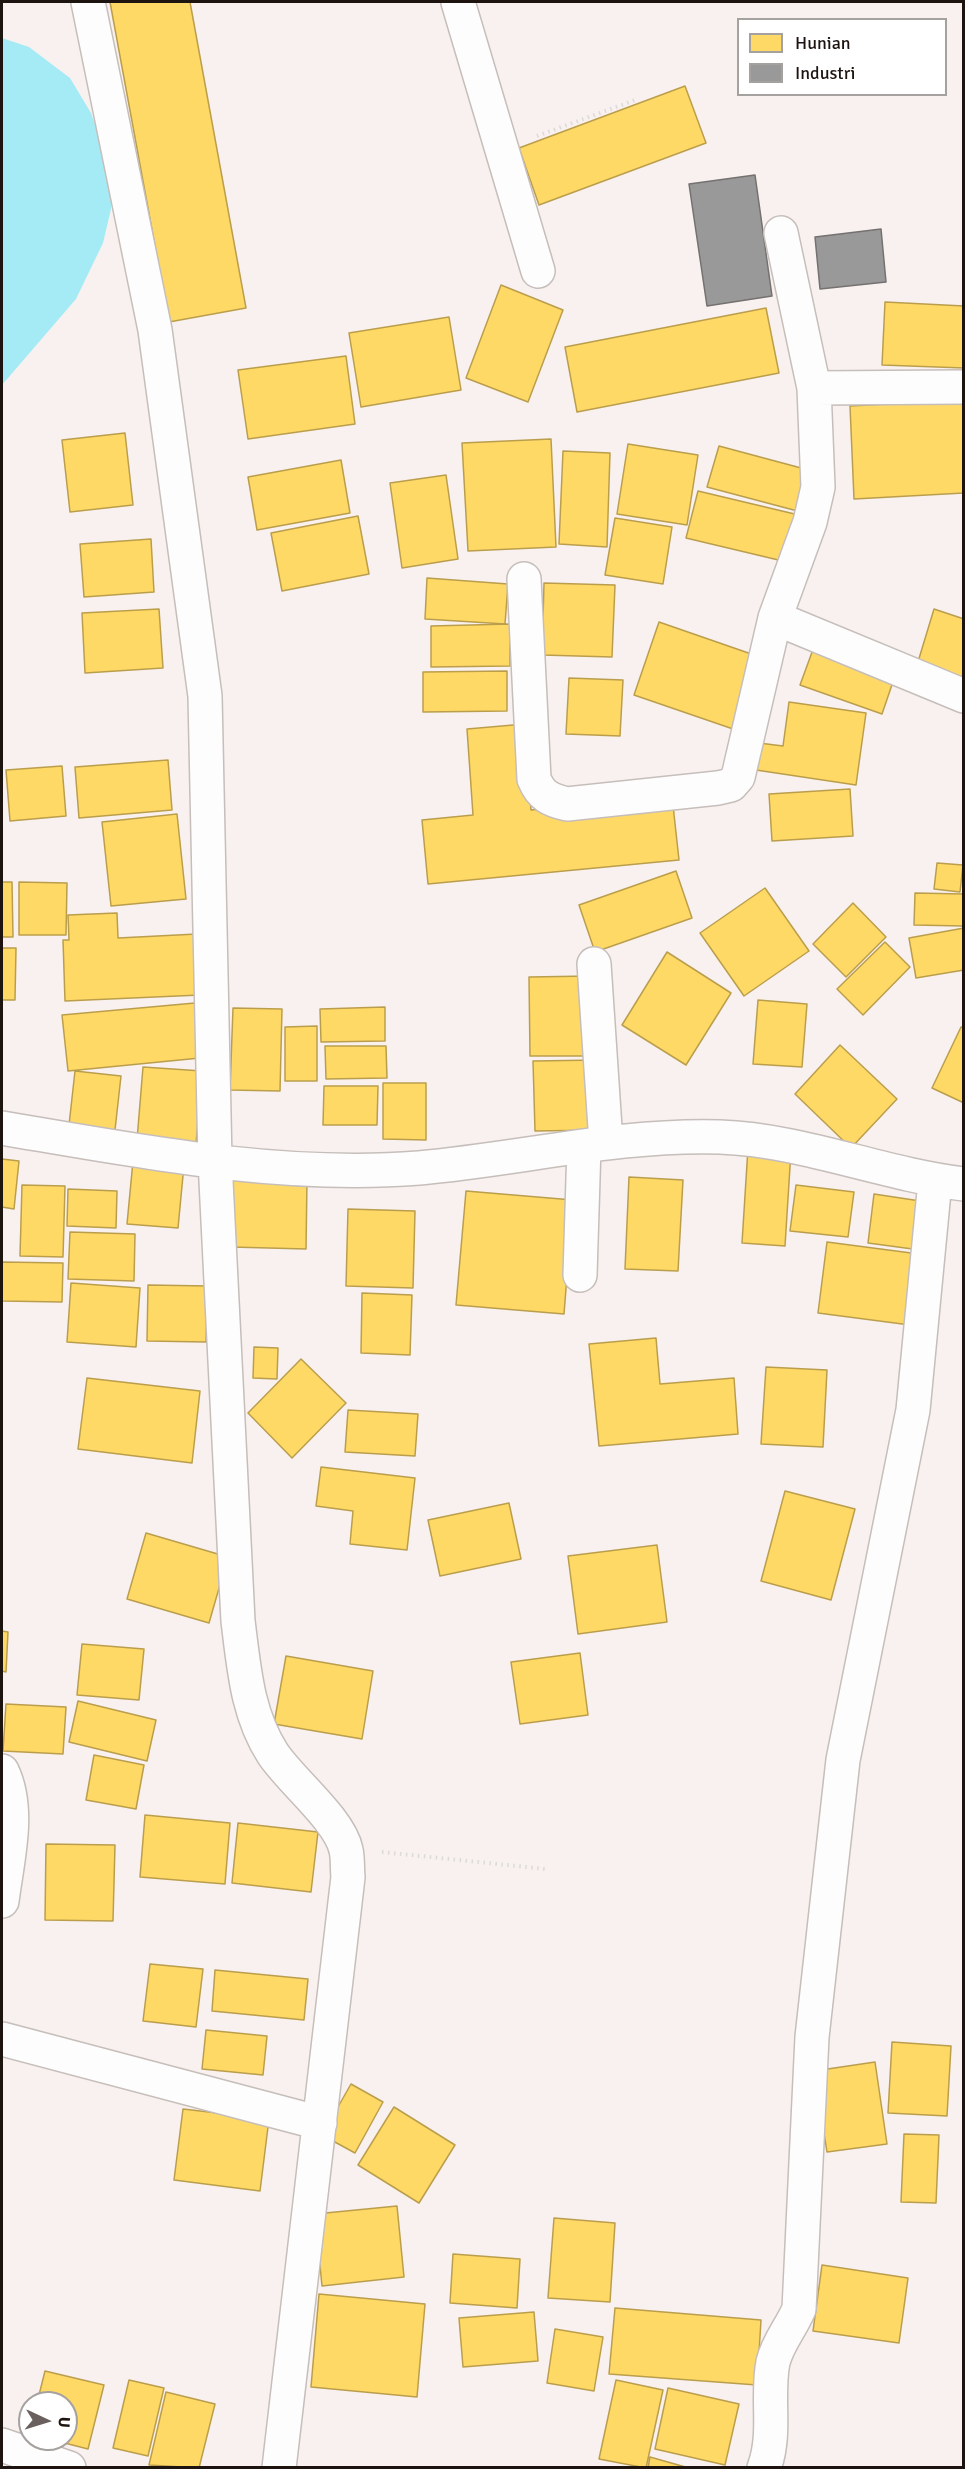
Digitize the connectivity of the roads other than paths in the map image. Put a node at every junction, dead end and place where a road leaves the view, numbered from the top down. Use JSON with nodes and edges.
{"nodes":[{"id":1,"x":88,"y":2,"type":"edge"},
{"id":2,"x":458,"y":2,"type":"edge"},
{"id":3,"x":781,"y":233,"type":"dead end"},
{"id":4,"x":538,"y":271,"type":"dead end"},
{"id":5,"x":963,"y":387,"type":"edge"},
{"id":6,"x":814,"y":388,"type":"junction"},
{"id":7,"x":524,"y":579,"type":"dead end"},
{"id":8,"x":775,"y":618,"type":"junction"},
{"id":9,"x":963,"y":696,"type":"edge"},
{"id":10,"x":594,"y":964,"type":"dead end"},
{"id":11,"x":2,"y":1128,"type":"edge"},
{"id":12,"x":595,"y":1145,"type":"junction"},
{"id":13,"x":215,"y":1161,"type":"junction"},
{"id":14,"x":949,"y":1182,"type":"edge"},
{"id":15,"x":580,"y":1275,"type":"dead end"},
{"id":16,"x":2,"y":1771,"type":"edge"},
{"id":17,"x":2,"y":1901,"type":"edge"},
{"id":18,"x":2,"y":2039,"type":"edge"},
{"id":19,"x":320,"y":2123,"type":"junction"},
{"id":20,"x":2,"y":2445,"type":"edge"},
{"id":21,"x":69,"y":2468,"type":"edge"},
{"id":22,"x":279,"y":2468,"type":"edge"},
{"id":23,"x":764,"y":2468,"type":"edge"}],
"edges":[{"from":1,"to":13,"type":"street"},
{"from":2,"to":4,"type":"street"},
{"from":3,"to":6,"type":"street"},
{"from":5,"to":6,"type":"street"},
{"from":6,"to":8,"type":"street"},
{"from":7,"to":8,"type":"street"},
{"from":8,"to":9,"type":"street"},
{"from":10,"to":12,"type":"street"},
{"from":11,"to":13,"type":"street"},
{"from":12,"to":13,"type":"street"},
{"from":12,"to":14,"type":"street"},
{"from":12,"to":15,"type":"street"},
{"from":13,"to":19,"type":"street"},
{"from":14,"to":23,"type":"street"},
{"from":16,"to":17,"type":"street"},
{"from":18,"to":19,"type":"street"},
{"from":19,"to":22,"type":"street"},
{"from":20,"to":21,"type":"street"}]}
